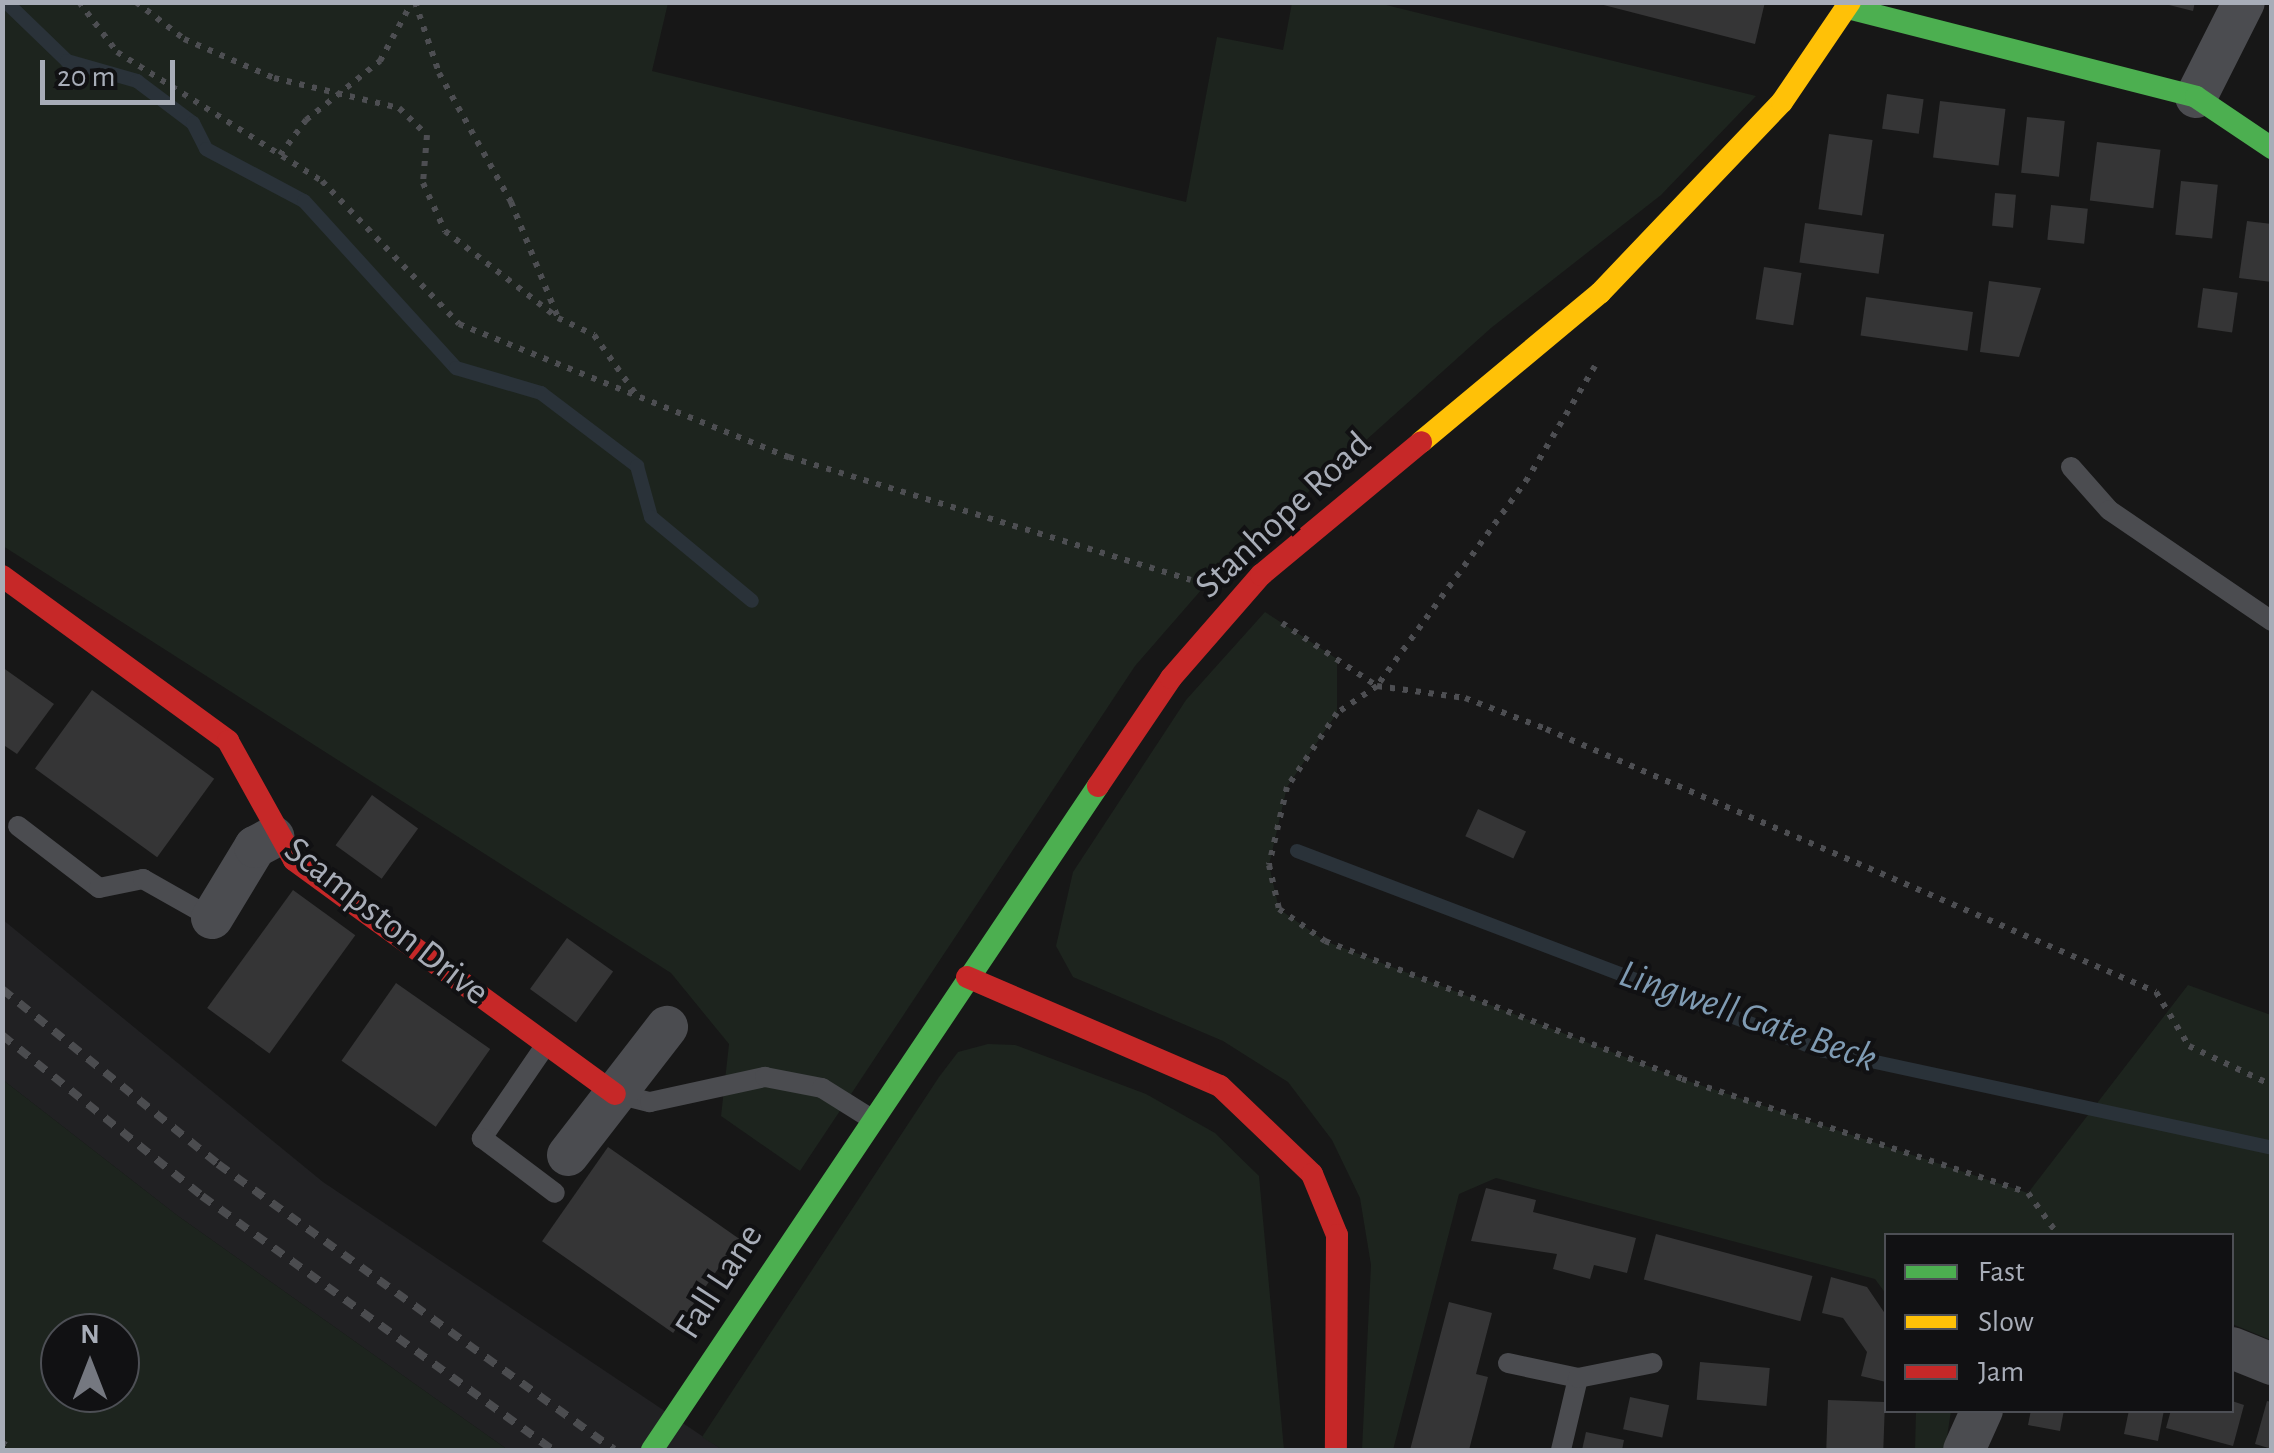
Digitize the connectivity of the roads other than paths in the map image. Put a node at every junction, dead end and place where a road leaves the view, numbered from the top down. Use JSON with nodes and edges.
{"nodes":[{"id":1,"x":2244,"y":2,"type":"edge"},
{"id":2,"x":1849,"y":5,"type":"edge"},
{"id":3,"x":2196,"y":96,"type":"junction"},
{"id":4,"x":2272,"y":148,"type":"edge"},
{"id":5,"x":2071,"y":467,"type":"dead end"},
{"id":6,"x":2,"y":576,"type":"edge"},
{"id":7,"x":2272,"y":621,"type":"edge"},
{"id":8,"x":18,"y":826,"type":"dead end"},
{"id":9,"x":274,"y":837,"type":"junction"},
{"id":10,"x":212,"y":918,"type":"joint"},
{"id":11,"x":967,"y":976,"type":"junction"},
{"id":12,"x":667,"y":1027,"type":"dead end"},
{"id":13,"x":546,"y":1044,"type":"junction"},
{"id":14,"x":615,"y":1094,"type":"junction"},
{"id":15,"x":870,"y":1118,"type":"junction"},
{"id":16,"x":846,"y":1151,"type":"joint"},
{"id":17,"x":562,"y":1174,"type":"joint"},
{"id":18,"x":2234,"y":1349,"type":"edge"},
{"id":19,"x":1508,"y":1363,"type":"dead end"},
{"id":20,"x":1653,"y":1363,"type":"dead end"},
{"id":21,"x":2272,"y":1364,"type":"edge"},
{"id":22,"x":1578,"y":1378,"type":"junction"},
{"id":23,"x":1981,"y":1413,"type":"edge"},
{"id":24,"x":652,"y":1450,"type":"edge"},
{"id":25,"x":1336,"y":1450,"type":"edge"},
{"id":26,"x":1561,"y":1450,"type":"edge"},
{"id":27,"x":1964,"y":1450,"type":"edge"}],
"edges":[{"from":1,"to":3,"type":"street"},
{"from":2,"to":3,"type":"street"},
{"from":2,"to":11,"type":"street","name":"Stanhope Road"},
{"from":3,"to":4,"type":"street"},
{"from":5,"to":7,"type":"lane"},
{"from":6,"to":9,"type":"street","name":"Scampston Drive"},
{"from":8,"to":10,"type":"lane"},
{"from":9,"to":10,"type":"street"},
{"from":9,"to":13,"type":"street","name":"Scampston Drive"},
{"from":11,"to":15,"type":"street","name":"Stanhope Road"},
{"from":11,"to":25,"type":"street"},
{"from":12,"to":14,"type":"street"},
{"from":13,"to":14,"type":"street","name":"Scampston Drive"},
{"from":13,"to":17,"type":"lane"},
{"from":14,"to":15,"type":"lane"},
{"from":14,"to":17,"type":"street"},
{"from":15,"to":16,"type":"street","name":"Stanhope Road"},
{"from":16,"to":24,"type":"street","name":"Fall Lane"},
{"from":18,"to":21,"type":"street"},
{"from":19,"to":22,"type":"lane"},
{"from":20,"to":22,"type":"lane"},
{"from":22,"to":26,"type":"lane"},
{"from":23,"to":27,"type":"street"}]}
